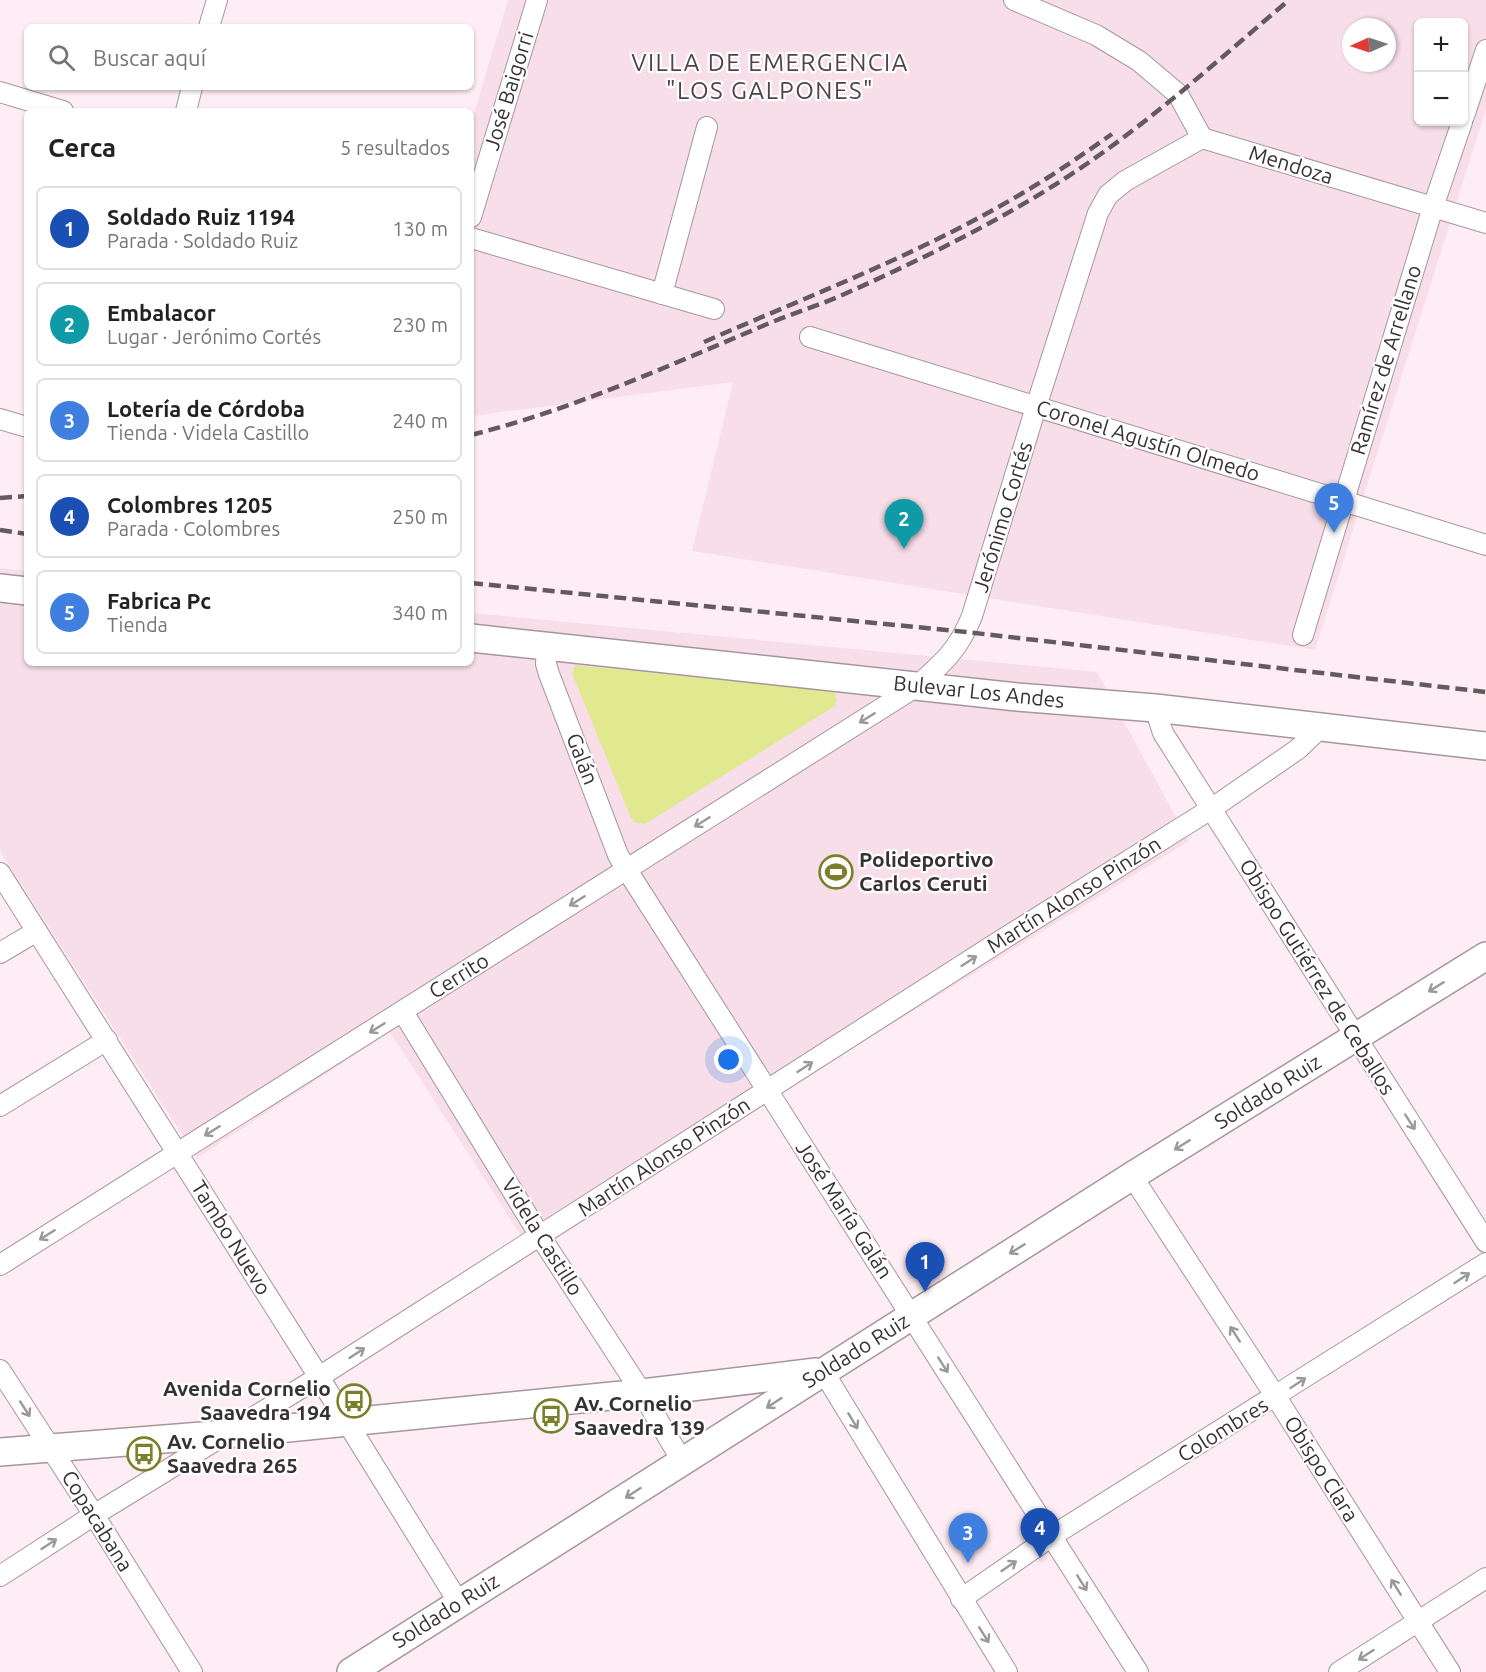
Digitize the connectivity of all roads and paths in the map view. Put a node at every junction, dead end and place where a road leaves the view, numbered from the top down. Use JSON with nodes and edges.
{"nodes":[{"id":1,"x":217,"y":0,"type":"edge"},
{"id":2,"x":537,"y":0,"type":"edge"},
{"id":3,"x":1014,"y":0,"type":"edge"},
{"id":4,"x":210,"y":24,"type":"edge"},
{"id":5,"x":1486,"y":50,"type":"edge"},
{"id":6,"x":191,"y":90,"type":"edge"},
{"id":7,"x":0,"y":92,"type":"edge"},
{"id":8,"x":1468,"y":104,"type":"edge"},
{"id":9,"x":53,"y":108,"type":"edge"},
{"id":10,"x":187,"y":108,"type":"edge"},
{"id":11,"x":1461,"y":126,"type":"edge"},
{"id":12,"x":707,"y":127,"type":"dead end"},
{"id":13,"x":1202,"y":138,"type":"junction"},
{"id":14,"x":474,"y":207,"type":"edge"},
{"id":15,"x":1433,"y":207,"type":"junction"},
{"id":16,"x":1486,"y":223,"type":"edge"},
{"id":17,"x":474,"y":239,"type":"edge"},
{"id":18,"x":662,"y":294,"type":"junction"},
{"id":19,"x":714,"y":309,"type":"dead end"},
{"id":20,"x":810,"y":337,"type":"dead end"},
{"id":21,"x":1036,"y":407,"type":"junction"},
{"id":22,"x":0,"y":419,"type":"edge"},
{"id":23,"x":24,"y":426,"type":"edge"},
{"id":24,"x":1344,"y":500,"type":"junction"},
{"id":25,"x":1486,"y":545,"type":"edge"},
{"id":26,"x":0,"y":588,"type":"edge"},
{"id":27,"x":24,"y":591,"type":"edge"},
{"id":28,"x":1304,"y":635,"type":"dead end"},
{"id":29,"x":474,"y":639,"type":"edge"},
{"id":30,"x":547,"y":647,"type":"junction"},
{"id":31,"x":916,"y":686,"type":"junction"},
{"id":32,"x":1155,"y":708,"type":"junction"},
{"id":33,"x":1321,"y":727,"type":"junction"},
{"id":34,"x":1486,"y":746,"type":"edge"},
{"id":35,"x":1211,"y":809,"type":"junction"},
{"id":36,"x":627,"y":870,"type":"junction"},
{"id":37,"x":0,"y":873,"type":"edge"},
{"id":38,"x":37,"y":931,"type":"junction"},
{"id":39,"x":0,"y":953,"type":"edge"},
{"id":40,"x":1486,"y":956,"type":"edge"},
{"id":41,"x":403,"y":1012,"type":"junction"},
{"id":42,"x":1356,"y":1037,"type":"junction"},
{"id":43,"x":107,"y":1040,"type":"junction"},
{"id":44,"x":767,"y":1091,"type":"junction"},
{"id":45,"x":0,"y":1106,"type":"edge"},
{"id":46,"x":177,"y":1153,"type":"junction"},
{"id":47,"x":1132,"y":1176,"type":"junction"},
{"id":48,"x":540,"y":1236,"type":"junction"},
{"id":49,"x":1486,"y":1242,"type":"edge"},
{"id":50,"x":1486,"y":1263,"type":"edge"},
{"id":51,"x":0,"y":1265,"type":"edge"},
{"id":52,"x":912,"y":1316,"type":"junction"},
{"id":53,"x":0,"y":1370,"type":"edge"},
{"id":54,"x":823,"y":1371,"type":"junction"},
{"id":55,"x":319,"y":1377,"type":"junction"},
{"id":56,"x":642,"y":1393,"type":"junction"},
{"id":57,"x":1276,"y":1397,"type":"junction"},
{"id":58,"x":347,"y":1421,"type":"junction"},
{"id":59,"x":226,"y":1434,"type":"junction"},
{"id":60,"x":50,"y":1447,"type":"junction"},
{"id":61,"x":0,"y":1452,"type":"edge"},
{"id":62,"x":682,"y":1461,"type":"junction"},
{"id":63,"x":94,"y":1515,"type":"junction"},
{"id":64,"x":1053,"y":1536,"type":"junction"},
{"id":65,"x":0,"y":1576,"type":"edge"},
{"id":66,"x":1486,"y":1578,"type":"edge"},
{"id":67,"x":961,"y":1599,"type":"junction"},
{"id":68,"x":459,"y":1603,"type":"junction"},
{"id":69,"x":1418,"y":1621,"type":"junction"},
{"id":70,"x":192,"y":1672,"type":"edge"},
{"id":71,"x":351,"y":1672,"type":"edge"},
{"id":72,"x":1006,"y":1672,"type":"edge"},
{"id":73,"x":1138,"y":1672,"type":"edge"},
{"id":74,"x":1339,"y":1672,"type":"edge"},
{"id":75,"x":1450,"y":1672,"type":"edge"}],
"edges":[{"from":1,"to":4,"type":"street"},
{"from":2,"to":14,"type":"street","name":"José Baigorri"},
{"from":3,"to":13,"type":"street"},
{"from":5,"to":8,"type":"street"},
{"from":6,"to":10,"type":"street"},
{"from":7,"to":9,"type":"street"},
{"from":11,"to":15,"type":"street","name":"Ramírez de Arrellano"},
{"from":12,"to":18,"type":"street"},
{"from":13,"to":15,"type":"street","name":"Mendoza"},
{"from":13,"to":21,"type":"street","name":"Jerónimo Cortés"},
{"from":15,"to":16,"type":"street","name":"Mendoza"},
{"from":15,"to":24,"type":"street","name":"Ramírez de Arrellano"},
{"from":17,"to":18,"type":"street"},
{"from":18,"to":19,"type":"street"},
{"from":20,"to":21,"type":"street","name":"Coronel Agustín Olmedo"},
{"from":21,"to":24,"type":"street","name":"Coronel Agustín Olmedo"},
{"from":21,"to":31,"type":"street","name":"Jerónimo Cortés"},
{"from":22,"to":23,"type":"street"},
{"from":24,"to":25,"type":"street","name":"Coronel Agustín Olmedo"},
{"from":24,"to":28,"type":"street","name":"Ramírez de Arrellano"},
{"from":26,"to":27,"type":"main road"},
{"from":29,"to":30,"type":"main road","name":"Bulevar Los Andes"},
{"from":30,"to":31,"type":"main road","name":"Bulevar Los Andes"},
{"from":30,"to":36,"type":"street","name":"Galán"},
{"from":31,"to":32,"type":"main road","name":"Bulevar Los Andes"},
{"from":31,"to":36,"type":"street","name":"Cerrito","one_way":true},
{"from":32,"to":33,"type":"main road","name":"Bulevar Los Andes"},
{"from":32,"to":35,"type":"street","name":"Obispo Gutiérrez de Ceballos"},
{"from":33,"to":34,"type":"main road","name":"Bulevar Los Andes"},
{"from":33,"to":35,"type":"street","name":"Martín Alonso Pinzón"},
{"from":35,"to":42,"type":"street","name":"Obispo Gutiérrez de Ceballos"},
{"from":44,"to":35,"type":"street","name":"Martín Alonso Pinzón","one_way":true},
{"from":36,"to":41,"type":"street","name":"Cerrito","one_way":true},
{"from":36,"to":44,"type":"street","name":"José María Galán"},
{"from":37,"to":38,"type":"street","name":"Tambo Nuevo"},
{"from":38,"to":39,"type":"street"},
{"from":38,"to":43,"type":"street","name":"Tambo Nuevo"},
{"from":40,"to":42,"type":"main road","name":"Soldado Ruiz","one_way":true},
{"from":41,"to":46,"type":"street","name":"Cerrito","one_way":true},
{"from":41,"to":48,"type":"street","name":"Videla Castillo"},
{"from":42,"to":47,"type":"main road","name":"Soldado Ruiz","one_way":true},
{"from":42,"to":49,"type":"street","name":"Obispo Gutiérrez de Ceballos","one_way":true},
{"from":43,"to":45,"type":"street"},
{"from":43,"to":46,"type":"street","name":"Tambo Nuevo"},
{"from":44,"to":48,"type":"street","name":"Martín Alonso Pinzón"},
{"from":44,"to":52,"type":"street","name":"José María Galán"},
{"from":46,"to":51,"type":"street","name":"Cerrito","one_way":true},
{"from":46,"to":55,"type":"street","name":"Tambo Nuevo"},
{"from":47,"to":52,"type":"main road","name":"Soldado Ruiz","one_way":true},
{"from":57,"to":47,"type":"street","name":"Obispo Clara","one_way":true},
{"from":55,"to":48,"type":"street","name":"Martín Alonso Pinzón","one_way":true},
{"from":48,"to":56,"type":"street","name":"Videla Castillo"},
{"from":57,"to":50,"type":"street","name":"Colombres","one_way":true},
{"from":52,"to":54,"type":"main road","name":"Soldado Ruiz"},
{"from":52,"to":64,"type":"street","name":"José María Galán","one_way":true},
{"from":53,"to":60,"type":"street","name":"Copacabana","one_way":true},
{"from":54,"to":56,"type":"main road"},
{"from":54,"to":62,"type":"main road","name":"Soldado Ruiz","one_way":true},
{"from":54,"to":67,"type":"street","one_way":true},
{"from":55,"to":58,"type":"street","name":"Tambo Nuevo"},
{"from":55,"to":59,"type":"street","name":"Martín Alonso Pinzón"},
{"from":56,"to":58,"type":"main road"},
{"from":56,"to":62,"type":"street","name":"Videla Castillo"},
{"from":57,"to":64,"type":"street","name":"Colombres"},
{"from":69,"to":57,"type":"street","name":"Obispo Clara","one_way":true},
{"from":58,"to":59,"type":"main road"},
{"from":58,"to":68,"type":"street","name":"Tambo Nuevo"},
{"from":59,"to":60,"type":"main road"},
{"from":59,"to":63,"type":"street","name":"Martín Alonso Pinzón"},
{"from":60,"to":61,"type":"main road"},
{"from":60,"to":63,"type":"street","name":"Copacabana"},
{"from":62,"to":68,"type":"main road","name":"Soldado Ruiz","one_way":true},
{"from":65,"to":63,"type":"street","name":"Martín Alonso Pinzón","one_way":true},
{"from":63,"to":70,"type":"street","name":"Copacabana"},
{"from":67,"to":64,"type":"street","name":"Colombres","one_way":true},
{"from":64,"to":73,"type":"street","name":"José María Galán","one_way":true},
{"from":66,"to":69,"type":"street"},
{"from":67,"to":72,"type":"street","one_way":true},
{"from":68,"to":71,"type":"main road","name":"Soldado Ruiz"},
{"from":69,"to":74,"type":"street","one_way":true},
{"from":69,"to":75,"type":"street","name":"Obispo Clara"}]}
